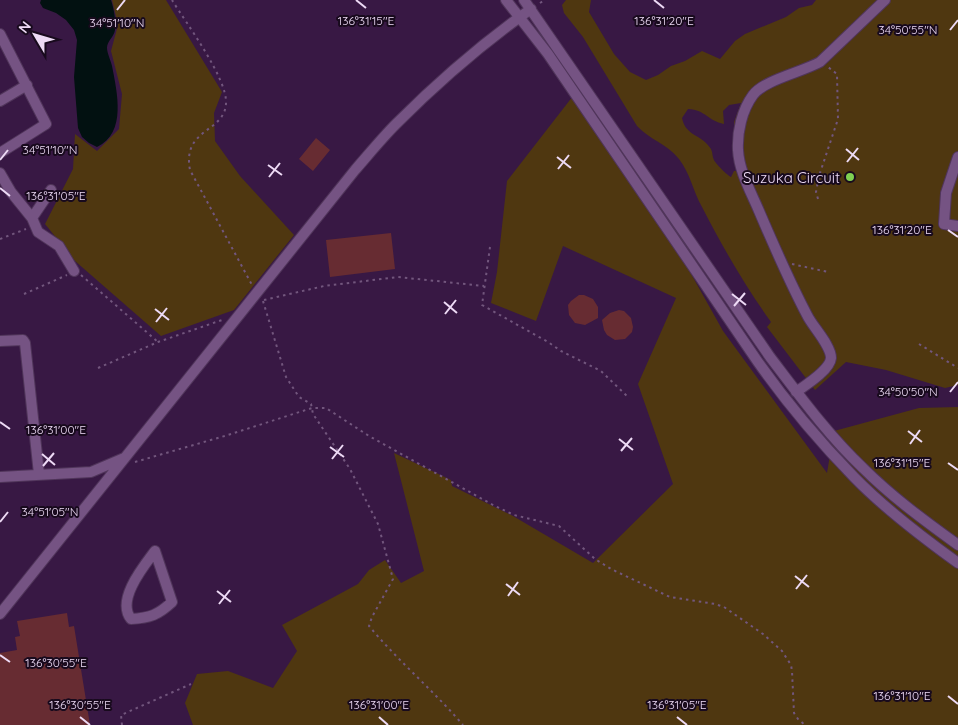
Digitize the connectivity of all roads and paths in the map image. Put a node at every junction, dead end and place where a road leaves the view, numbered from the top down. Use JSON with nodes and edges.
{"nodes":[{"id":1,"x":172,"y":0,"type":"edge"},
{"id":2,"x":506,"y":0,"type":"edge"},
{"id":3,"x":524,"y":0,"type":"edge"},
{"id":4,"x":885,"y":0,"type":"edge"},
{"id":5,"x":532,"y":9,"type":"junction"},
{"id":6,"x":520,"y":17,"type":"junction"},
{"id":7,"x":0,"y":34,"type":"edge"},
{"id":8,"x":3,"y":48,"type":"edge"},
{"id":9,"x":820,"y":62,"type":"junction"},
{"id":10,"x":26,"y":85,"type":"junction"},
{"id":11,"x":0,"y":101,"type":"edge"},
{"id":12,"x":0,"y":153,"type":"edge"},
{"id":13,"x":958,"y":157,"type":"edge"},
{"id":14,"x":0,"y":173,"type":"edge"},
{"id":15,"x":52,"y":190,"type":"dead end"},
{"id":16,"x":818,"y":198,"type":"dead end"},
{"id":17,"x":33,"y":222,"type":"junction"},
{"id":18,"x":958,"y":226,"type":"edge"},
{"id":19,"x":0,"y":239,"type":"edge"},
{"id":20,"x":490,"y":247,"type":"dead end"},
{"id":21,"x":782,"y":262,"type":"junction"},
{"id":22,"x":74,"y":271,"type":"junction"},
{"id":23,"x":828,"y":272,"type":"dead end"},
{"id":24,"x":484,"y":286,"type":"junction"},
{"id":25,"x":24,"y":294,"type":"dead end"},
{"id":26,"x":260,"y":296,"type":"junction"},
{"id":27,"x":239,"y":314,"type":"junction"},
{"id":28,"x":0,"y":341,"type":"edge"},
{"id":29,"x":158,"y":342,"type":"junction"},
{"id":30,"x":919,"y":344,"type":"dead end"},
{"id":31,"x":98,"y":368,"type":"dead end"},
{"id":32,"x":958,"y":368,"type":"edge"},
{"id":33,"x":796,"y":392,"type":"junction"},
{"id":34,"x":627,"y":396,"type":"dead end"},
{"id":35,"x":312,"y":408,"type":"junction"},
{"id":36,"x":128,"y":460,"type":"junction"},
{"id":37,"x":38,"y":474,"type":"junction"},
{"id":38,"x":0,"y":477,"type":"edge"},
{"id":39,"x":958,"y":546,"type":"edge"},
{"id":40,"x":155,"y":552,"type":"joint"},
{"id":41,"x":958,"y":563,"type":"edge"},
{"id":42,"x":0,"y":614,"type":"edge"},
{"id":43,"x":191,"y":684,"type":"dead end"},
{"id":44,"x":122,"y":725,"type":"edge"},
{"id":45,"x":463,"y":725,"type":"edge"},
{"id":46,"x":805,"y":725,"type":"edge"}],
"edges":[{"from":1,"to":26,"type":"path"},
{"from":2,"to":6,"type":"street"},
{"from":3,"to":5,"type":"street"},
{"from":4,"to":9,"type":"street"},
{"from":5,"to":6,"type":"street"},
{"from":5,"to":33,"type":"street"},
{"from":6,"to":26,"type":"street"},
{"from":6,"to":41,"type":"street"},
{"from":7,"to":8,"type":"street"},
{"from":8,"to":10,"type":"street"},
{"from":9,"to":16,"type":"path"},
{"from":9,"to":21,"type":"street"},
{"from":10,"to":11,"type":"street"},
{"from":10,"to":12,"type":"street"},
{"from":13,"to":18,"type":"street"},
{"from":14,"to":17,"type":"street"},
{"from":15,"to":17,"type":"street"},
{"from":17,"to":19,"type":"path"},
{"from":17,"to":22,"type":"street"},
{"from":20,"to":24,"type":"path"},
{"from":21,"to":23,"type":"path"},
{"from":21,"to":33,"type":"street"},
{"from":22,"to":25,"type":"path"},
{"from":22,"to":29,"type":"path"},
{"from":24,"to":26,"type":"path"},
{"from":24,"to":34,"type":"path"},
{"from":26,"to":27,"type":"street"},
{"from":26,"to":35,"type":"path"},
{"from":27,"to":29,"type":"path"},
{"from":27,"to":36,"type":"street"},
{"from":28,"to":37,"type":"street"},
{"from":29,"to":31,"type":"path"},
{"from":30,"to":32,"type":"path"},
{"from":33,"to":39,"type":"street"},
{"from":35,"to":36,"type":"path"},
{"from":35,"to":45,"type":"path"},
{"from":35,"to":46,"type":"path"},
{"from":36,"to":37,"type":"street"},
{"from":36,"to":42,"type":"street"},
{"from":37,"to":38,"type":"street"},
{"from":40,"to":40,"type":"street"},
{"from":43,"to":44,"type":"path"}]}
